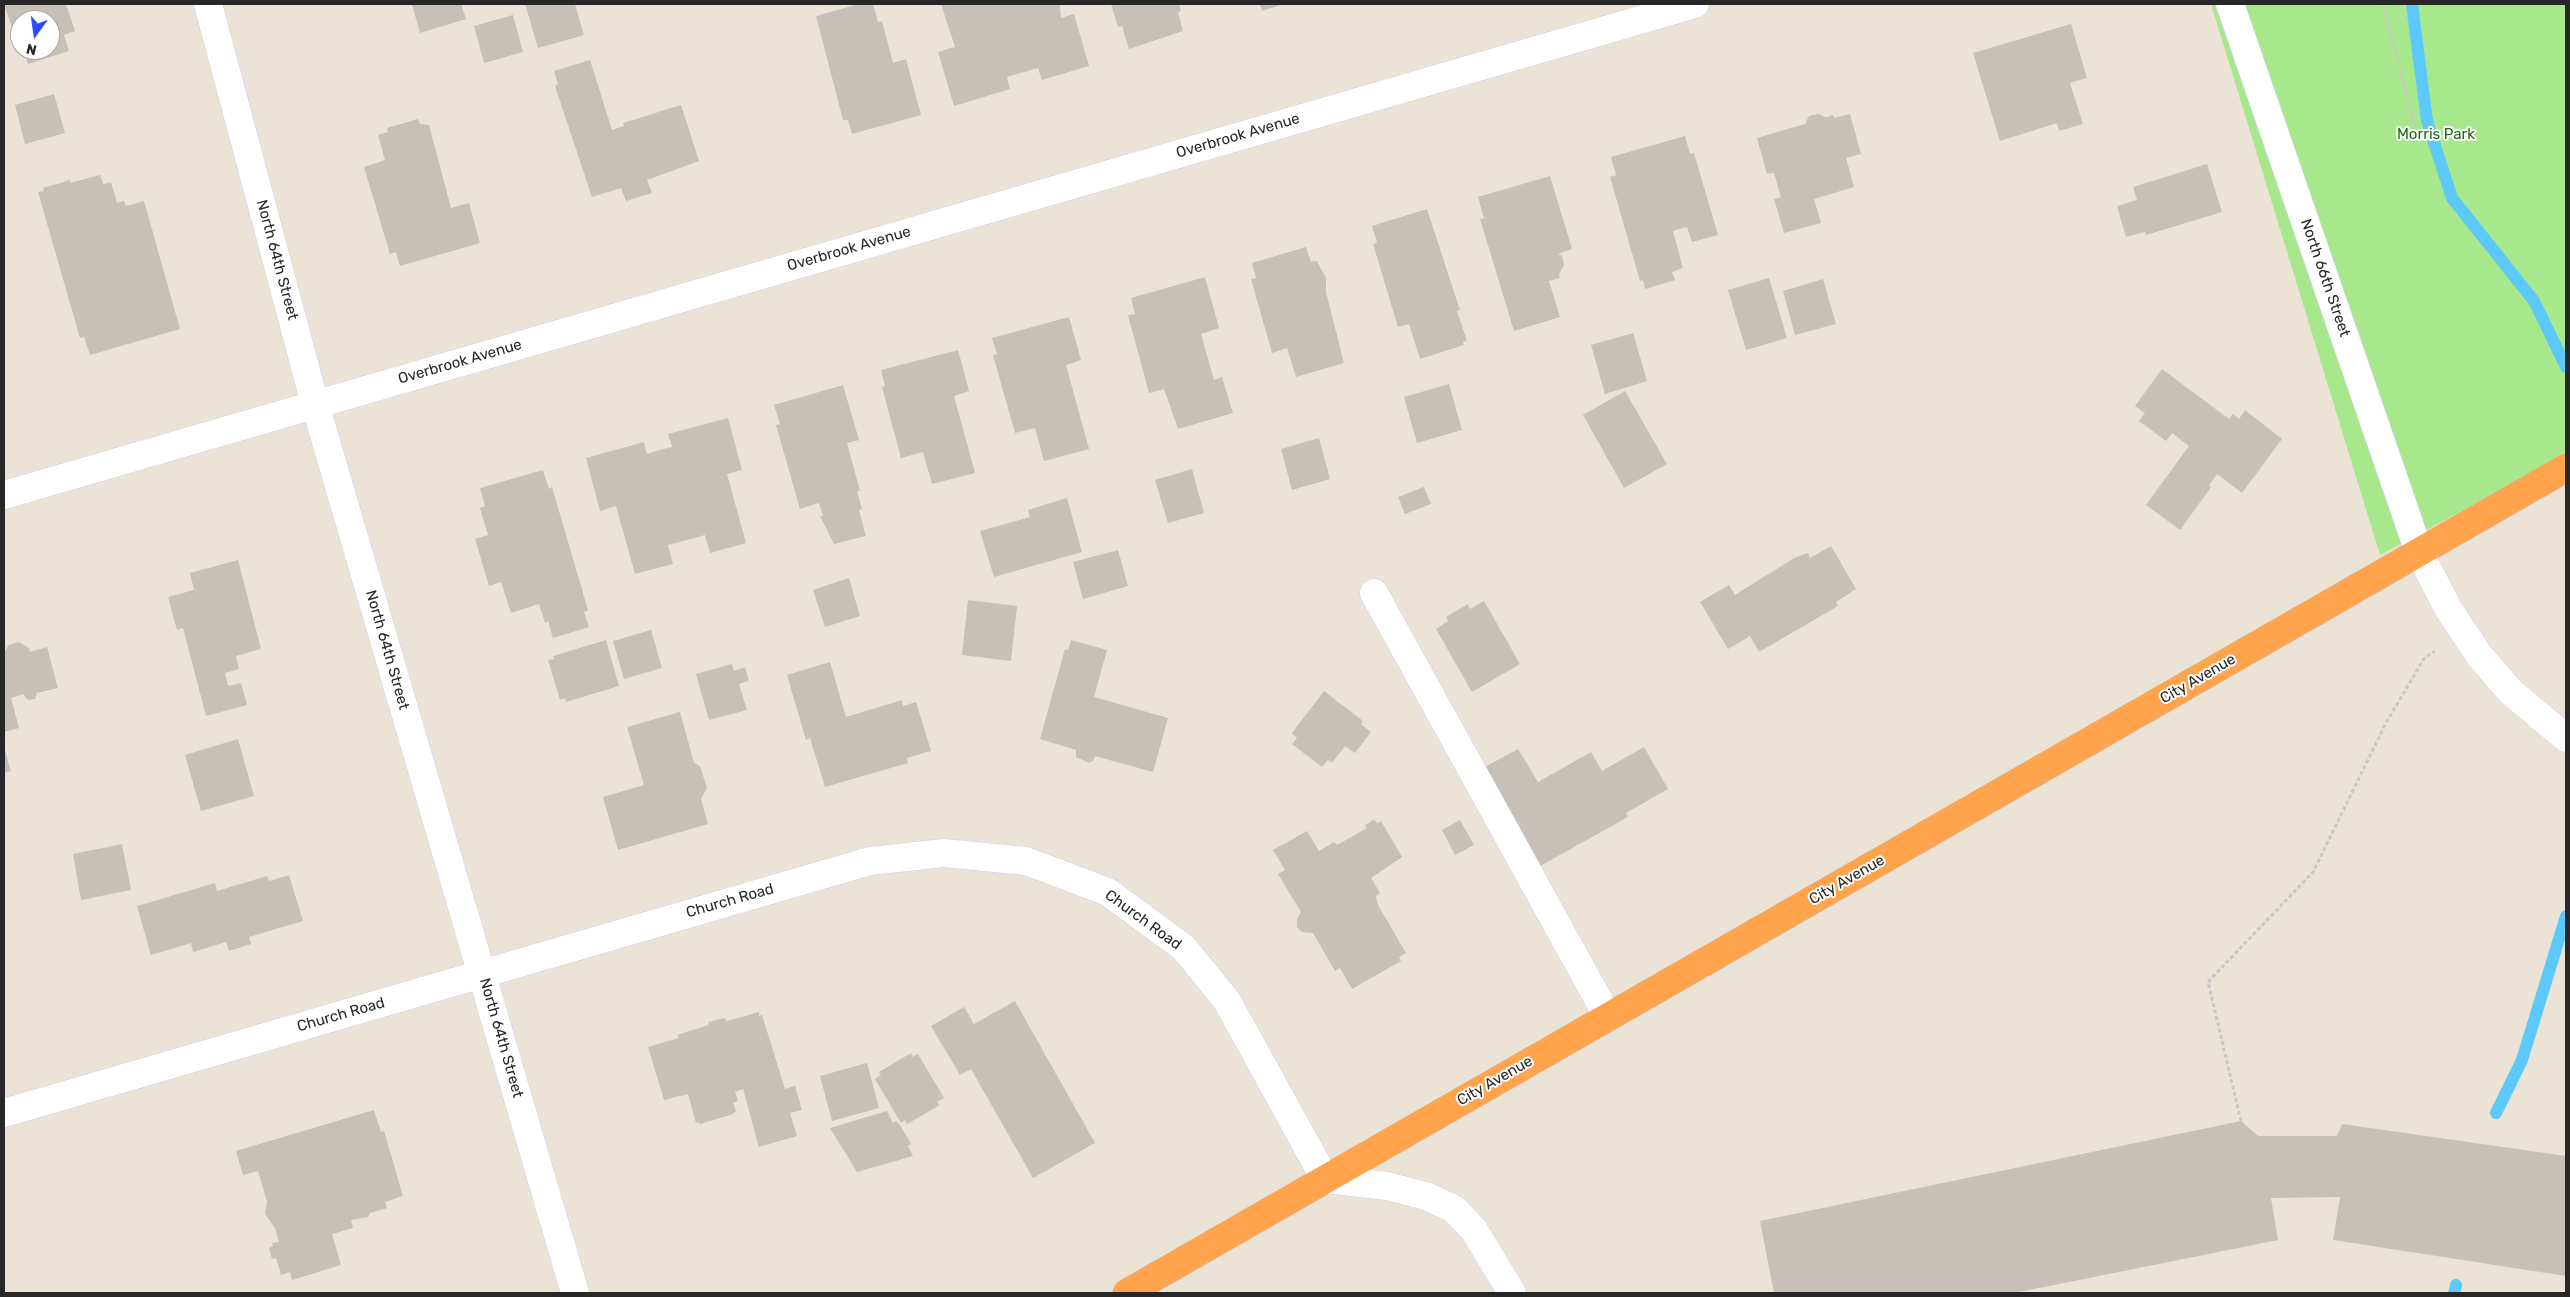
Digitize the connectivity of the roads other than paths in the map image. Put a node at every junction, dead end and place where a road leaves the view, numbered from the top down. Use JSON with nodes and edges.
{"nodes":[{"id":1,"x":208,"y":4,"type":"edge"},
{"id":2,"x":1695,"y":4,"type":"edge"},
{"id":3,"x":2230,"y":4,"type":"edge"},
{"id":4,"x":315,"y":404,"type":"junction"},
{"id":5,"x":2566,"y":468,"type":"edge"},
{"id":6,"x":4,"y":495,"type":"edge"},
{"id":7,"x":2418,"y":552,"type":"junction"},
{"id":8,"x":1374,"y":593,"type":"dead end"},
{"id":9,"x":2566,"y":738,"type":"edge"},
{"id":10,"x":482,"y":974,"type":"junction"},
{"id":11,"x":1608,"y":1016,"type":"junction"},
{"id":12,"x":4,"y":1112,"type":"edge"},
{"id":13,"x":1326,"y":1179,"type":"junction"},
{"id":14,"x":575,"y":1293,"type":"edge"},
{"id":15,"x":1128,"y":1293,"type":"edge"},
{"id":16,"x":1512,"y":1293,"type":"edge"}],
"edges":[{"from":1,"to":4,"type":"street","name":"North 64th Street"},
{"from":2,"to":4,"type":"street","name":"Overbrook Avenue"},
{"from":3,"to":7,"type":"street","name":"North 66th Street"},
{"from":4,"to":6,"type":"street","name":"Overbrook Avenue"},
{"from":4,"to":10,"type":"street","name":"North 64th Street"},
{"from":5,"to":7,"type":"highway","name":"City Avenue"},
{"from":7,"to":9,"type":"street","name":"North 66th Street"},
{"from":7,"to":11,"type":"highway","name":"City Avenue"},
{"from":8,"to":11,"type":"street"},
{"from":10,"to":12,"type":"street","name":"Church Road"},
{"from":10,"to":13,"type":"street","name":"Church Road"},
{"from":10,"to":14,"type":"street","name":"North 64th Street"},
{"from":11,"to":13,"type":"highway","name":"City Avenue"},
{"from":13,"to":15,"type":"highway","name":"City Avenue"},
{"from":13,"to":16,"type":"street"}]}
